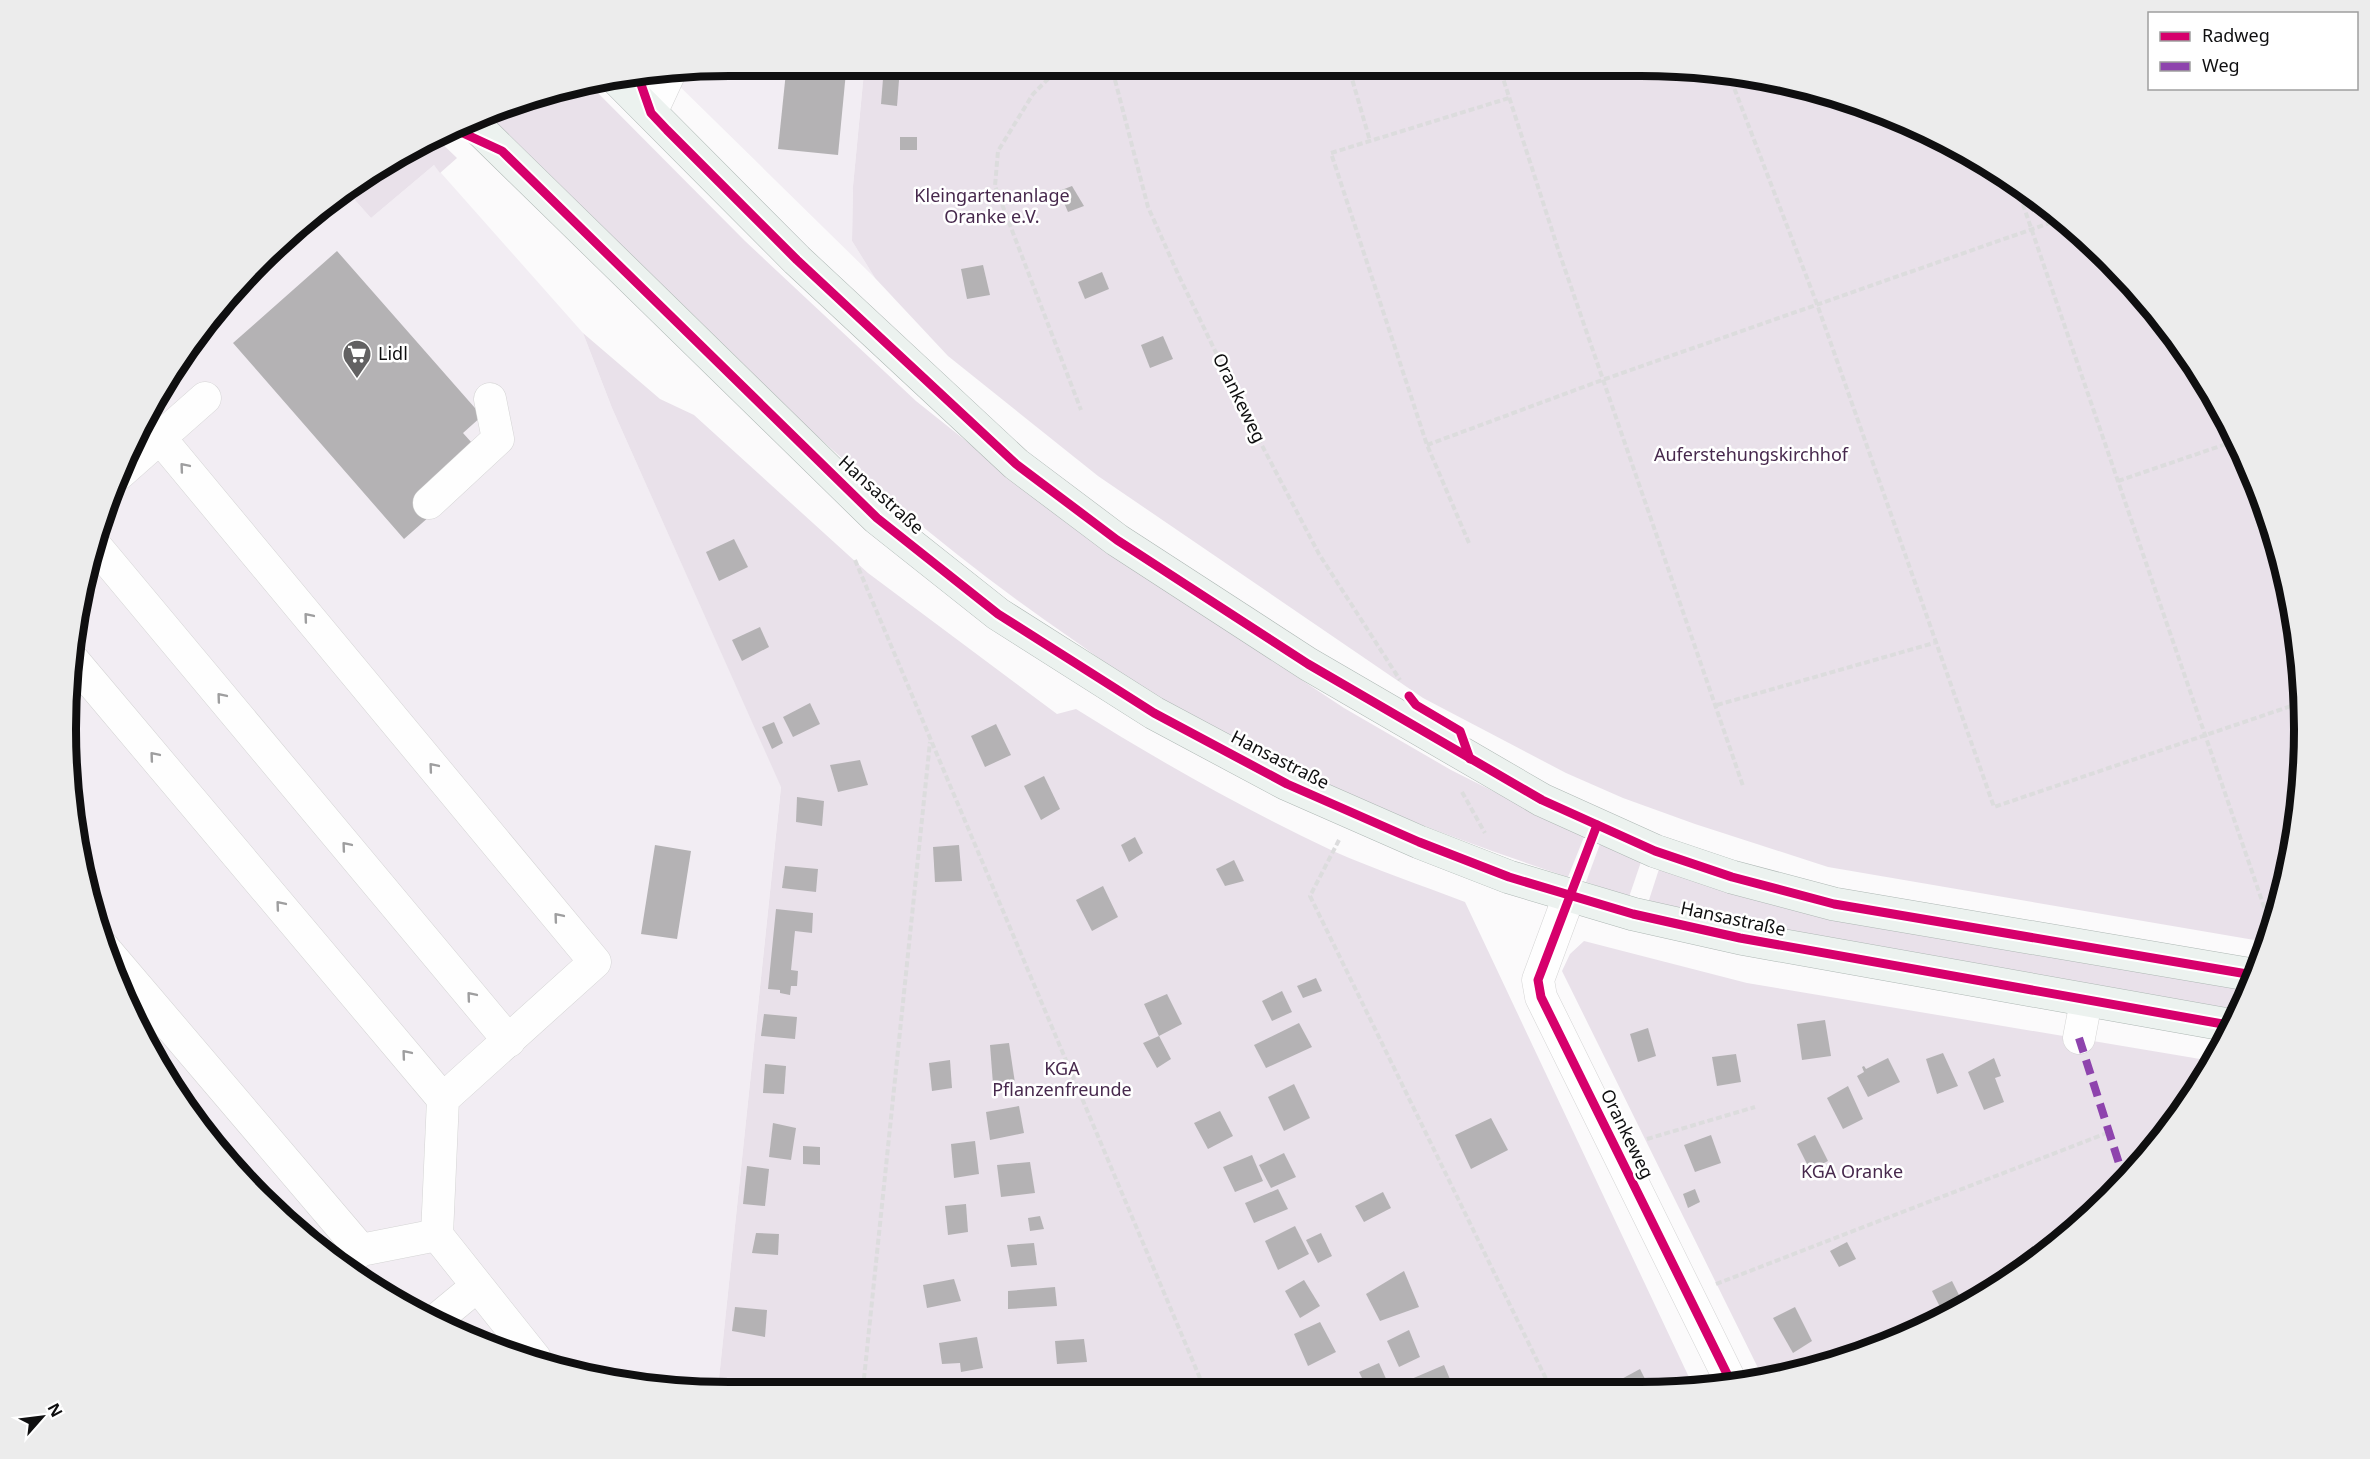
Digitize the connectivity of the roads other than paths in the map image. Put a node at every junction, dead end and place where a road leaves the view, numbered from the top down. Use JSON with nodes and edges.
{"nodes":[{"id":1,"x":666,"y":80,"type":"edge"},
{"id":2,"x":623,"y":85,"type":"edge"},
{"id":3,"x":651,"y":113,"type":"junction"},
{"id":4,"x":477,"y":127,"type":"edge"},
{"id":5,"x":206,"y":398,"type":"dead end"},
{"id":6,"x":490,"y":399,"type":"dead end"},
{"id":7,"x":159,"y":438,"type":"junction"},
{"id":8,"x":136,"y":459,"type":"edge"},
{"id":9,"x":429,"y":502,"type":"dead end"},
{"id":10,"x":101,"y":553,"type":"edge"},
{"id":11,"x":80,"y":668,"type":"edge"},
{"id":12,"x":1569,"y":896,"type":"junction"},
{"id":13,"x":124,"y":973,"type":"edge"},
{"id":14,"x":2246,"y":974,"type":"edge"},
{"id":15,"x":2086,"y":1001,"type":"junction"},
{"id":16,"x":2223,"y":1024,"type":"edge"},
{"id":17,"x":2079,"y":1038,"type":"dead end"},
{"id":18,"x":508,"y":1041,"type":"junction"},
{"id":19,"x":443,"y":1099,"type":"junction"},
{"id":20,"x":437,"y":1235,"type":"junction"},
{"id":21,"x":351,"y":1258,"type":"edge"},
{"id":22,"x":477,"y":1286,"type":"junction"},
{"id":23,"x":442,"y":1315,"type":"edge"},
{"id":24,"x":528,"y":1350,"type":"edge"},
{"id":25,"x":1728,"y":1377,"type":"edge"}],
"edges":[{"from":1,"to":3,"type":"street"},
{"from":2,"to":3,"type":"main road"},
{"from":3,"to":14,"type":"main road"},
{"from":4,"to":12,"type":"main road","name":"Hansastraße"},
{"from":5,"to":7,"type":"street"},
{"from":6,"to":9,"type":"street"},
{"from":7,"to":8,"type":"street"},
{"from":18,"to":7,"type":"street","one_way":true},
{"from":18,"to":10,"type":"street","one_way":true},
{"from":19,"to":11,"type":"street","one_way":true},
{"from":12,"to":15,"type":"main road","name":"Hansastraße"},
{"from":12,"to":25,"type":"street","name":"Orankeweg"},
{"from":13,"to":21,"type":"street"},
{"from":15,"to":16,"type":"main road","name":"Hansastraße"},
{"from":15,"to":17,"type":"street"},
{"from":18,"to":19,"type":"street"},
{"from":19,"to":20,"type":"street"},
{"from":20,"to":21,"type":"street"},
{"from":20,"to":22,"type":"street"},
{"from":22,"to":23,"type":"street"},
{"from":22,"to":24,"type":"street"}]}
